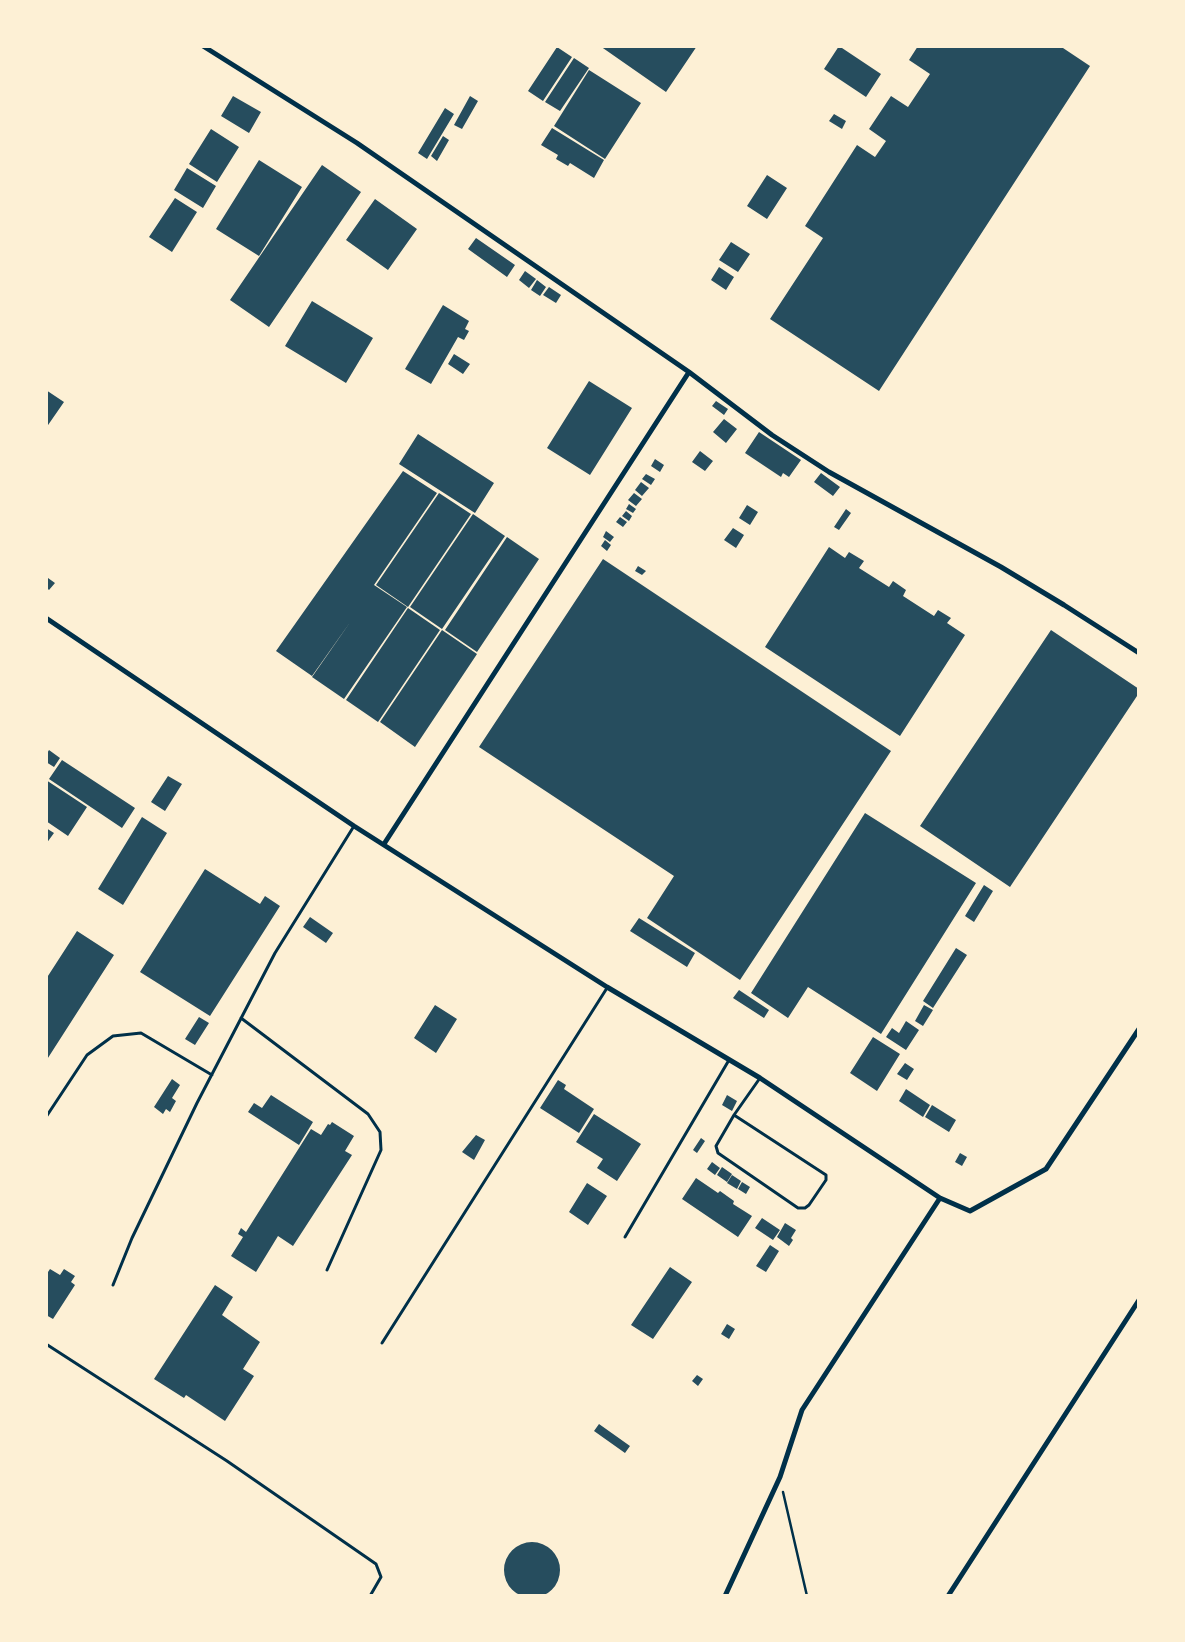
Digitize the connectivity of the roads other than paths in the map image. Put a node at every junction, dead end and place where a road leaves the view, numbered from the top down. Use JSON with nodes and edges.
{"nodes":[{"id":1,"x":203,"y":46,"type":"edge"},
{"id":2,"x":689,"y":372,"type":"junction"},
{"id":3,"x":46,"y":618,"type":"edge"},
{"id":4,"x":1139,"y":653,"type":"edge"},
{"id":5,"x":354,"y":826,"type":"junction"},
{"id":6,"x":384,"y":844,"type":"junction"},
{"id":7,"x":607,"y":987,"type":"junction"},
{"id":8,"x":241,"y":1018,"type":"junction"},
{"id":9,"x":1139,"y":1029,"type":"edge"},
{"id":10,"x":730,"y":1060,"type":"junction"},
{"id":11,"x":212,"y":1075,"type":"junction"},
{"id":12,"x":760,"y":1078,"type":"junction"},
{"id":13,"x":734,"y":1115,"type":"junction"},
{"id":14,"x":46,"y":1117,"type":"edge"},
{"id":15,"x":940,"y":1198,"type":"junction"},
{"id":16,"x":625,"y":1236,"type":"dead end"},
{"id":17,"x":327,"y":1270,"type":"dead end"},
{"id":18,"x":113,"y":1285,"type":"dead end"},
{"id":19,"x":1139,"y":1300,"type":"edge"},
{"id":20,"x":382,"y":1343,"type":"dead end"},
{"id":21,"x":46,"y":1344,"type":"edge"},
{"id":22,"x":370,"y":1596,"type":"edge"},
{"id":23,"x":725,"y":1596,"type":"edge"},
{"id":24,"x":948,"y":1596,"type":"edge"}],
"edges":[{"from":1,"to":2,"type":"street"},
{"from":2,"to":4,"type":"street"},
{"from":2,"to":6,"type":"street"},
{"from":3,"to":5,"type":"street"},
{"from":5,"to":6,"type":"street"},
{"from":5,"to":8,"type":"lane"},
{"from":6,"to":7,"type":"street"},
{"from":7,"to":10,"type":"street"},
{"from":7,"to":20,"type":"lane"},
{"from":8,"to":11,"type":"lane"},
{"from":8,"to":17,"type":"lane"},
{"from":9,"to":15,"type":"street"},
{"from":10,"to":12,"type":"street"},
{"from":10,"to":16,"type":"lane"},
{"from":11,"to":14,"type":"lane"},
{"from":11,"to":18,"type":"lane"},
{"from":12,"to":13,"type":"lane"},
{"from":12,"to":15,"type":"street"},
{"from":13,"to":13,"type":"lane"},
{"from":15,"to":23,"type":"street"},
{"from":19,"to":24,"type":"street"},
{"from":21,"to":22,"type":"lane"}]}
